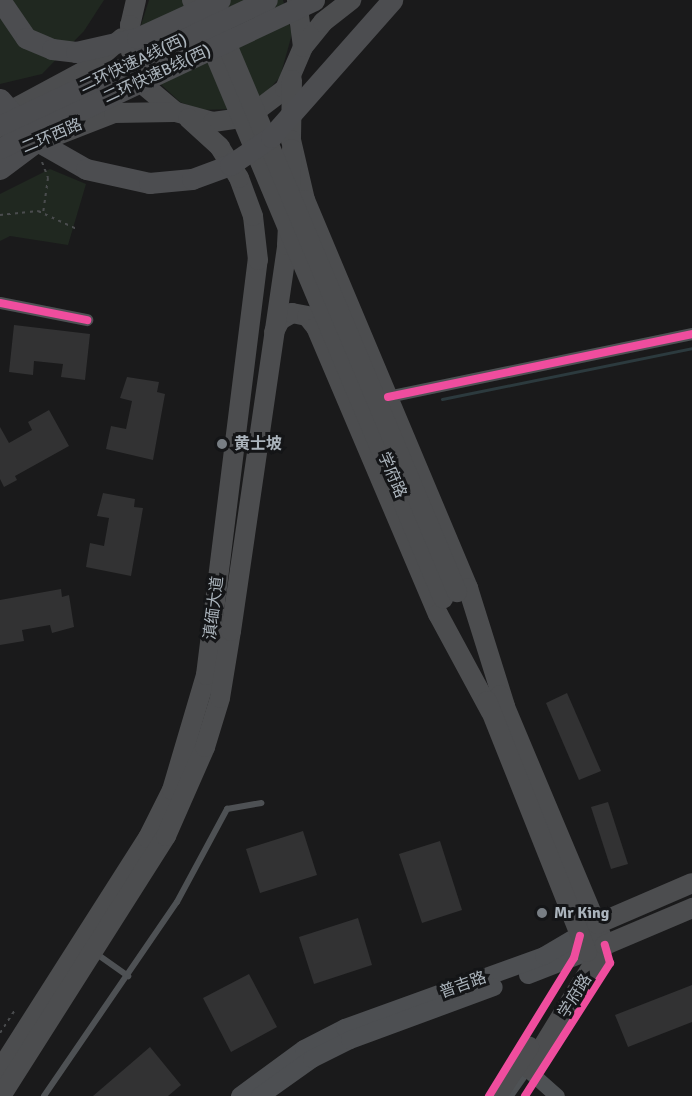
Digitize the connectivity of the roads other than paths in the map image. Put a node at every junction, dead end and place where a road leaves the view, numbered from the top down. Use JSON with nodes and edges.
{"nodes":[{"id":1,"x":0,"y":0,"type":"edge"},
{"id":2,"x":136,"y":0,"type":"edge"},
{"id":3,"x":182,"y":0,"type":"edge"},
{"id":4,"x":192,"y":0,"type":"edge"},
{"id":5,"x":208,"y":0,"type":"edge"},
{"id":6,"x":220,"y":0,"type":"edge"},
{"id":7,"x":267,"y":0,"type":"edge"},
{"id":8,"x":297,"y":0,"type":"edge"},
{"id":9,"x":314,"y":0,"type":"edge"},
{"id":10,"x":351,"y":0,"type":"edge"},
{"id":11,"x":392,"y":0,"type":"edge"},
{"id":12,"x":130,"y":25,"type":"junction"},
{"id":13,"x":303,"y":48,"type":"junction"},
{"id":14,"x":291,"y":80,"type":"junction"},
{"id":15,"x":228,"y":86,"type":"junction"},
{"id":16,"x":3,"y":108,"type":"edge"},
{"id":17,"x":182,"y":115,"type":"junction"},
{"id":18,"x":0,"y":126,"type":"edge"},
{"id":19,"x":33,"y":144,"type":"junction"},
{"id":20,"x":0,"y":148,"type":"edge"},
{"id":21,"x":292,"y":149,"type":"junction"},
{"id":22,"x":0,"y":159,"type":"edge"},
{"id":23,"x":0,"y":169,"type":"edge"},
{"id":24,"x":0,"y":180,"type":"edge"},
{"id":25,"x":0,"y":303,"type":"edge"},
{"id":26,"x":87,"y":320,"type":"dead end"},
{"id":27,"x":273,"y":332,"type":"junction"},
{"id":28,"x":362,"y":334,"type":"junction"},
{"id":29,"x":692,"y":334,"type":"edge"},
{"id":30,"x":327,"y":351,"type":"junction"},
{"id":31,"x":388,"y":397,"type":"junction"},
{"id":32,"x":450,"y":595,"type":"junction"},
{"id":33,"x":498,"y":709,"type":"junction"},
{"id":34,"x":261,"y":803,"type":"dead end"},
{"id":35,"x":692,"y":884,"type":"edge"},
{"id":36,"x":692,"y":908,"type":"edge"},
{"id":37,"x":597,"y":924,"type":"junction"},
{"id":38,"x":584,"y":944,"type":"junction"},
{"id":39,"x":605,"y":945,"type":"junction"},
{"id":40,"x":94,"y":952,"type":"junction"},
{"id":41,"x":128,"y":976,"type":"junction"},
{"id":42,"x":524,"y":1066,"type":"junction"},
{"id":43,"x":0,"y":1070,"type":"edge"},
{"id":44,"x":2,"y":1096,"type":"edge"},
{"id":45,"x":44,"y":1096,"type":"edge"},
{"id":46,"x":240,"y":1096,"type":"edge"},
{"id":47,"x":260,"y":1096,"type":"edge"},
{"id":48,"x":497,"y":1096,"type":"edge"},
{"id":49,"x":512,"y":1096,"type":"edge"},
{"id":50,"x":557,"y":1096,"type":"edge"}],
"edges":[{"from":1,"to":6,"type":"highway","bridge":true},
{"from":2,"to":12,"type":"main road"},
{"from":3,"to":15,"type":"highway","bridge":true},
{"from":4,"to":15,"type":"main road","name":"学府路","bridge":true},
{"from":5,"to":32,"type":"main road","name":"学府路","bridge":true},
{"from":7,"to":18,"type":"highway","name":"二环快速A线(西)","bridge":true},
{"from":8,"to":13,"type":"main road"},
{"from":9,"to":20,"type":"highway","name":"二环快速B线(西)","bridge":true},
{"from":10,"to":13,"type":"main road"},
{"from":11,"to":16,"type":"highway","bridge":true},
{"from":12,"to":16,"type":"main road"},
{"from":12,"to":17,"type":"main road","name":"滇缅大道"},
{"from":13,"to":14,"type":"main road"},
{"from":14,"to":17,"type":"main road","name":"二环西路"},
{"from":14,"to":21,"type":"main road","name":"学府路"},
{"from":15,"to":32,"type":"main road","name":"学府路","bridge":true},
{"from":16,"to":19,"type":"main road"},
{"from":17,"to":19,"type":"main road","name":"二环西路"},
{"from":17,"to":43,"type":"main road","name":"滇缅大道"},
{"from":19,"to":22,"type":"main road","name":"二环西路"},
{"from":19,"to":23,"type":"highway"},
{"from":19,"to":24,"type":"street"},
{"from":21,"to":27,"type":"main road","name":"滇缅大道"},
{"from":21,"to":28,"type":"main road","name":"学府路"},
{"from":25,"to":26,"type":"street"},
{"from":27,"to":30,"type":"main road"},
{"from":27,"to":40,"type":"main road","name":"滇缅大道"},
{"from":28,"to":30,"type":"main road"},
{"from":28,"to":31,"type":"main road","name":"学府路"},
{"from":29,"to":31,"type":"street"},
{"from":30,"to":33,"type":"main road"},
{"from":31,"to":33,"type":"main road","name":"学府路"},
{"from":32,"to":33,"type":"main road","name":"学府路"},
{"from":33,"to":37,"type":"main road","name":"学府路"},
{"from":33,"to":38,"type":"main road","name":"学府路"},
{"from":34,"to":41,"type":"lane"},
{"from":35,"to":37,"type":"main road"},
{"from":36,"to":39,"type":"main road","name":"普吉路"},
{"from":37,"to":38,"type":"main road","name":"学府路"},
{"from":37,"to":39,"type":"main road","name":"学府路"},
{"from":38,"to":39,"type":"main road","name":"普吉路"},
{"from":38,"to":42,"type":"main road","name":"学府路"},
{"from":38,"to":46,"type":"main road","name":"普吉路"},
{"from":38,"to":47,"type":"main road","name":"普吉路"},
{"from":39,"to":42,"type":"main road","name":"学府路"},
{"from":40,"to":41,"type":"lane"},
{"from":40,"to":44,"type":"main road","name":"滇缅大道"},
{"from":41,"to":45,"type":"lane"},
{"from":42,"to":48,"type":"main road","name":"学府路"},
{"from":42,"to":49,"type":"lane","name":"学府路"},
{"from":42,"to":50,"type":"street"}]}
